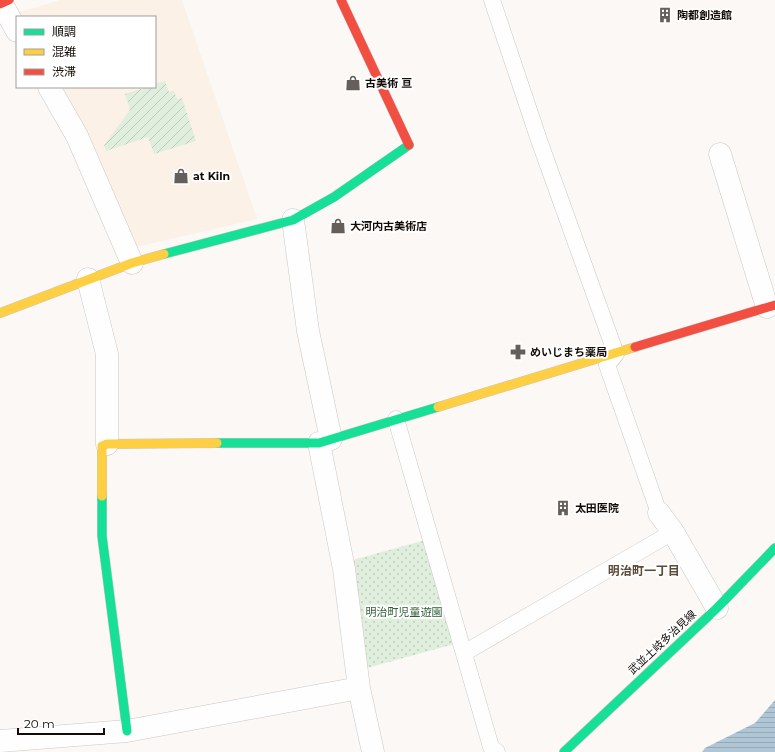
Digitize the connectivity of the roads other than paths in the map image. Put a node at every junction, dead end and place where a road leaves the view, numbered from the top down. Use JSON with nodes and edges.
{"nodes":[{"id":1,"x":341,"y":0,"type":"edge"},
{"id":2,"x":492,"y":0,"type":"edge"},
{"id":3,"x":2,"y":2,"type":"edge"},
{"id":4,"x":16,"y":29,"type":"edge"},
{"id":5,"x":50,"y":88,"type":"edge"},
{"id":6,"x":720,"y":154,"type":"dead end"},
{"id":7,"x":293,"y":220,"type":"junction"},
{"id":8,"x":132,"y":263,"type":"junction"},
{"id":9,"x":88,"y":279,"type":"junction"},
{"id":10,"x":771,"y":306,"type":"edge"},
{"id":11,"x":0,"y":313,"type":"edge"},
{"id":12,"x":616,"y":354,"type":"junction"},
{"id":13,"x":396,"y":419,"type":"junction"},
{"id":14,"x":325,"y":441,"type":"junction"},
{"id":15,"x":107,"y":444,"type":"junction"},
{"id":16,"x":659,"y":513,"type":"joint"},
{"id":17,"x":673,"y":532,"type":"junction"},
{"id":18,"x":775,"y":548,"type":"edge"},
{"id":19,"x":717,"y":608,"type":"junction"},
{"id":20,"x":464,"y":653,"type":"junction"},
{"id":21,"x":359,"y":688,"type":"junction"},
{"id":22,"x":127,"y":732,"type":"junction"},
{"id":23,"x":0,"y":741,"type":"edge"},
{"id":24,"x":373,"y":752,"type":"edge"},
{"id":25,"x":497,"y":752,"type":"edge"},
{"id":26,"x":564,"y":752,"type":"edge"}],
"edges":[{"from":1,"to":7,"type":"street"},
{"from":2,"to":12,"type":"lane"},
{"from":3,"to":4,"type":"street"},
{"from":5,"to":8,"type":"street"},
{"from":6,"to":10,"type":"street"},
{"from":7,"to":8,"type":"street"},
{"from":7,"to":14,"type":"street"},
{"from":8,"to":9,"type":"street"},
{"from":9,"to":11,"type":"street"},
{"from":9,"to":15,"type":"street"},
{"from":10,"to":12,"type":"street"},
{"from":12,"to":13,"type":"street"},
{"from":12,"to":16,"type":"lane"},
{"from":13,"to":14,"type":"street"},
{"from":13,"to":20,"type":"lane"},
{"from":14,"to":15,"type":"street"},
{"from":14,"to":21,"type":"street"},
{"from":15,"to":22,"type":"street"},
{"from":16,"to":17,"type":"street"},
{"from":17,"to":19,"type":"street"},
{"from":17,"to":20,"type":"lane"},
{"from":18,"to":19,"type":"street","name":"武並土岐多治見線"},
{"from":19,"to":26,"type":"street","name":"武並土岐多治見線"},
{"from":20,"to":25,"type":"lane"},
{"from":21,"to":22,"type":"street"},
{"from":21,"to":24,"type":"street"},
{"from":22,"to":23,"type":"street"}]}
